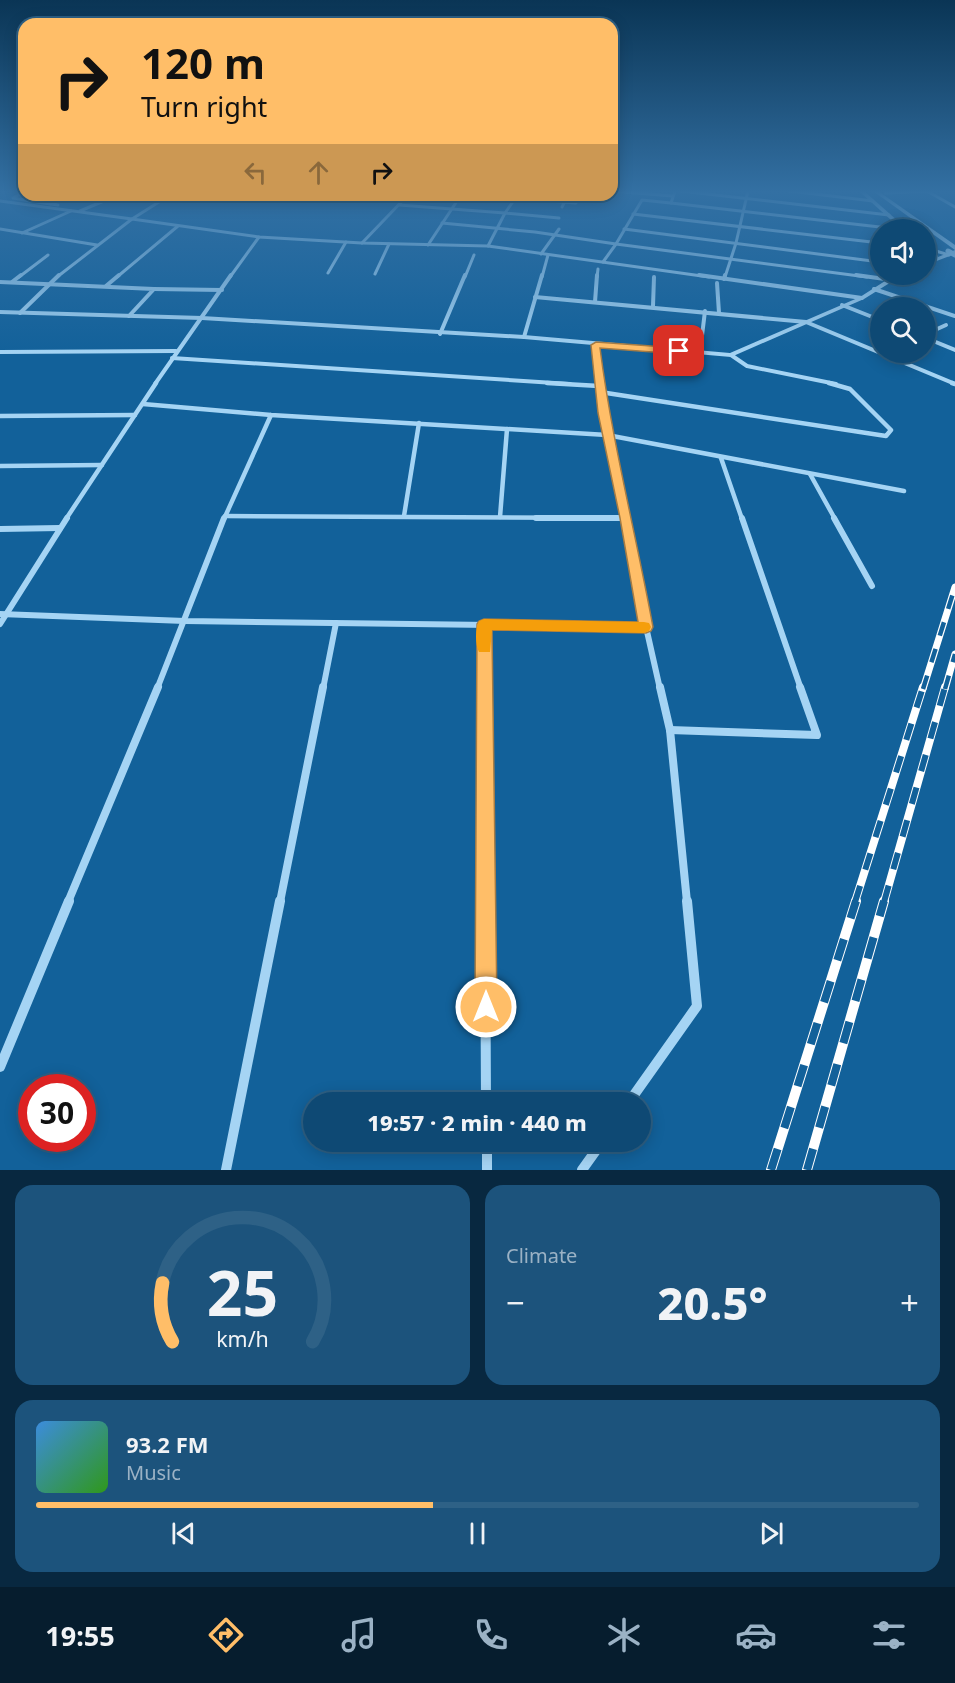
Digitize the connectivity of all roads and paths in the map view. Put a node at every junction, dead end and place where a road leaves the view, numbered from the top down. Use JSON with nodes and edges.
{"nodes":[{"id":1,"x":97,"y":245,"type":"edge"},
{"id":2,"x":154,"y":246,"type":"edge"},
{"id":3,"x":253,"y":246,"type":"edge"},
{"id":4,"x":344,"y":246,"type":"edge"},
{"id":5,"x":388,"y":246,"type":"edge"},
{"id":6,"x":464,"y":246,"type":"edge"},
{"id":7,"x":488,"y":246,"type":"joint"},
{"id":8,"x":547,"y":246,"type":"edge"},
{"id":9,"x":615,"y":246,"type":"edge"},
{"id":10,"x":629,"y":246,"type":"edge"},
{"id":11,"x":735,"y":246,"type":"edge"},
{"id":12,"x":756,"y":246,"type":"edge"},
{"id":13,"x":936,"y":249,"type":"edge"},
{"id":14,"x":954,"y":252,"type":"edge"},
{"id":15,"x":541,"y":254,"type":"junction"},
{"id":16,"x":48,"y":255,"type":"dead end"},
{"id":17,"x":474,"y":255,"type":"dead end"},
{"id":18,"x":548,"y":255,"type":"junction"},
{"id":19,"x":731,"y":258,"type":"junction"},
{"id":20,"x":936,"y":259,"type":"edge"},
{"id":21,"x":870,"y":261,"type":"edge"},
{"id":22,"x":603,"y":262,"type":"junction"},
{"id":23,"x":598,"y":269,"type":"dead end"},
{"id":24,"x":328,"y":273,"type":"dead end"},
{"id":25,"x":375,"y":274,"type":"dead end"},
{"id":26,"x":654,"y":277,"type":"dead end"},
{"id":27,"x":870,"y":277,"type":"edge"},
{"id":28,"x":724,"y":279,"type":"junction"},
{"id":29,"x":0,"y":282,"type":"edge"},
{"id":30,"x":12,"y":283,"type":"junction"},
{"id":31,"x":49,"y":283,"type":"junction"},
{"id":32,"x":717,"y":283,"type":"dead end"},
{"id":33,"x":882,"y":285,"type":"edge"},
{"id":34,"x":105,"y":286,"type":"junction"},
{"id":35,"x":154,"y":289,"type":"junction"},
{"id":36,"x":874,"y":289,"type":"junction"},
{"id":37,"x":222,"y":290,"type":"junction"},
{"id":38,"x":535,"y":297,"type":"junction"},
{"id":39,"x":862,"y":298,"type":"junction"},
{"id":40,"x":595,"y":302,"type":"junction"},
{"id":41,"x":842,"y":305,"type":"junction"},
{"id":42,"x":653,"y":306,"type":"junction"},
{"id":43,"x":705,"y":311,"type":"junction"},
{"id":44,"x":0,"y":312,"type":"edge"},
{"id":45,"x":20,"y":313,"type":"junction"},
{"id":46,"x":719,"y":313,"type":"junction"},
{"id":47,"x":129,"y":316,"type":"junction"},
{"id":48,"x":870,"y":316,"type":"edge"},
{"id":49,"x":955,"y":316,"type":"edge"},
{"id":50,"x":202,"y":318,"type":"junction"},
{"id":51,"x":806,"y":322,"type":"junction"},
{"id":52,"x":946,"y":325,"type":"dead end"},
{"id":53,"x":936,"y":330,"type":"edge"},
{"id":54,"x":440,"y":334,"type":"junction"},
{"id":55,"x":524,"y":337,"type":"junction"},
{"id":56,"x":936,"y":341,"type":"edge"},
{"id":57,"x":596,"y":345,"type":"junction"},
{"id":58,"x":870,"y":346,"type":"edge"},
{"id":59,"x":955,"y":350,"type":"edge"},
{"id":60,"x":176,"y":351,"type":"junction"},
{"id":61,"x":0,"y":352,"type":"edge"},
{"id":62,"x":700,"y":352,"type":"junction"},
{"id":63,"x":731,"y":356,"type":"junction"},
{"id":64,"x":172,"y":358,"type":"junction"},
{"id":65,"x":910,"y":363,"type":"edge"},
{"id":66,"x":955,"y":384,"type":"edge"},
{"id":67,"x":599,"y":389,"type":"junction"},
{"id":68,"x":143,"y":404,"type":"junction"},
{"id":69,"x":135,"y":415,"type":"junction"},
{"id":70,"x":271,"y":415,"type":"junction"},
{"id":71,"x":0,"y":416,"type":"edge"},
{"id":72,"x":419,"y":423,"type":"junction"},
{"id":73,"x":507,"y":429,"type":"junction"},
{"id":74,"x":607,"y":435,"type":"junction"},
{"id":75,"x":721,"y":458,"type":"junction"},
{"id":76,"x":102,"y":465,"type":"junction"},
{"id":77,"x":0,"y":466,"type":"edge"},
{"id":78,"x":810,"y":474,"type":"junction"},
{"id":79,"x":904,"y":491,"type":"dead end"},
{"id":80,"x":225,"y":516,"type":"junction"},
{"id":81,"x":404,"y":516,"type":"junction"},
{"id":82,"x":500,"y":517,"type":"junction"},
{"id":83,"x":626,"y":518,"type":"junction"},
{"id":84,"x":60,"y":528,"type":"junction"},
{"id":85,"x":0,"y":529,"type":"edge"},
{"id":86,"x":872,"y":586,"type":"dead end"},
{"id":87,"x":3,"y":614,"type":"edge"},
{"id":88,"x":185,"y":621,"type":"junction"},
{"id":89,"x":336,"y":623,"type":"junction"},
{"id":90,"x":0,"y":624,"type":"edge"},
{"id":91,"x":484,"y":624,"type":"junction"},
{"id":92,"x":646,"y":627,"type":"junction"},
{"id":93,"x":670,"y":730,"type":"junction"},
{"id":94,"x":0,"y":1067,"type":"edge"},
{"id":95,"x":486,"y":1092,"type":"edge"},
{"id":96,"x":636,"y":1092,"type":"edge"},
{"id":97,"x":487,"y":1152,"type":"edge"},
{"id":98,"x":595,"y":1152,"type":"edge"},
{"id":99,"x":226,"y":1170,"type":"edge"},
{"id":100,"x":487,"y":1170,"type":"edge"},
{"id":101,"x":582,"y":1170,"type":"edge"}],
"edges":[{"from":1,"to":31,"type":"street"},
{"from":2,"to":34,"type":"street"},
{"from":3,"to":37,"type":"street"},
{"from":4,"to":24,"type":"street"},
{"from":5,"to":25,"type":"street"},
{"from":6,"to":7,"type":"street"},
{"from":7,"to":15,"type":"street"},
{"from":8,"to":15,"type":"street"},
{"from":9,"to":22,"type":"street"},
{"from":10,"to":19,"type":"street"},
{"from":11,"to":19,"type":"street"},
{"from":12,"to":21,"type":"street"},
{"from":13,"to":14,"type":"street"},
{"from":14,"to":20,"type":"street"},
{"from":15,"to":18,"type":"street"},
{"from":16,"to":30,"type":"street"},
{"from":17,"to":54,"type":"street"},
{"from":18,"to":22,"type":"street"},
{"from":18,"to":38,"type":"street"},
{"from":19,"to":27,"type":"street"},
{"from":19,"to":28,"type":"street"},
{"from":22,"to":28,"type":"street"},
{"from":23,"to":40,"type":"street"},
{"from":26,"to":42,"type":"street"},
{"from":28,"to":39,"type":"street"},
{"from":29,"to":30,"type":"street"},
{"from":30,"to":31,"type":"street"},
{"from":31,"to":34,"type":"street"},
{"from":31,"to":45,"type":"street"},
{"from":32,"to":46,"type":"street"},
{"from":33,"to":36,"type":"street"},
{"from":34,"to":35,"type":"street"},
{"from":35,"to":37,"type":"street"},
{"from":35,"to":47,"type":"street"},
{"from":36,"to":39,"type":"street"},
{"from":36,"to":49,"type":"street"},
{"from":37,"to":50,"type":"street"},
{"from":38,"to":40,"type":"street"},
{"from":38,"to":55,"type":"street"},
{"from":39,"to":41,"type":"street"},
{"from":40,"to":42,"type":"street"},
{"from":41,"to":48,"type":"street"},
{"from":41,"to":51,"type":"street"},
{"from":42,"to":43,"type":"street"},
{"from":43,"to":46,"type":"street"},
{"from":43,"to":62,"type":"street"},
{"from":44,"to":45,"type":"street"},
{"from":45,"to":47,"type":"street"},
{"from":46,"to":51,"type":"street"},
{"from":47,"to":50,"type":"street"},
{"from":50,"to":54,"type":"street"},
{"from":50,"to":60,"type":"street"},
{"from":51,"to":58,"type":"street"},
{"from":51,"to":63,"type":"street"},
{"from":52,"to":53,"type":"street"},
{"from":54,"to":55,"type":"street"},
{"from":55,"to":57,"type":"street"},
{"from":56,"to":59,"type":"street"},
{"from":57,"to":62,"type":"street"},
{"from":57,"to":67,"type":"street"},
{"from":60,"to":61,"type":"street"},
{"from":60,"to":64,"type":"street"},
{"from":62,"to":63,"type":"street"},
{"from":63,"to":67,"type":"street"},
{"from":64,"to":67,"type":"street"},
{"from":64,"to":68,"type":"street"},
{"from":65,"to":66,"type":"street"},
{"from":67,"to":74,"type":"street"},
{"from":68,"to":69,"type":"street"},
{"from":68,"to":70,"type":"street"},
{"from":69,"to":71,"type":"street"},
{"from":69,"to":76,"type":"street"},
{"from":70,"to":72,"type":"street"},
{"from":70,"to":80,"type":"street"},
{"from":72,"to":73,"type":"street"},
{"from":72,"to":81,"type":"street"},
{"from":73,"to":74,"type":"street"},
{"from":73,"to":82,"type":"street"},
{"from":74,"to":75,"type":"street"},
{"from":74,"to":83,"type":"street"},
{"from":75,"to":78,"type":"street"},
{"from":75,"to":93,"type":"street"},
{"from":76,"to":77,"type":"street"},
{"from":76,"to":84,"type":"street"},
{"from":78,"to":79,"type":"street"},
{"from":78,"to":86,"type":"street"},
{"from":80,"to":81,"type":"street"},
{"from":80,"to":88,"type":"street"},
{"from":81,"to":82,"type":"street"},
{"from":82,"to":83,"type":"street"},
{"from":83,"to":92,"type":"street"},
{"from":84,"to":85,"type":"street"},
{"from":84,"to":87,"type":"street"},
{"from":87,"to":88,"type":"street"},
{"from":87,"to":90,"type":"street"},
{"from":88,"to":89,"type":"street"},
{"from":88,"to":94,"type":"street"},
{"from":89,"to":91,"type":"street"},
{"from":89,"to":99,"type":"street"},
{"from":91,"to":92,"type":"street"},
{"from":91,"to":95,"type":"street"},
{"from":92,"to":93,"type":"street"},
{"from":93,"to":96,"type":"street"},
{"from":97,"to":100,"type":"street"},
{"from":98,"to":101,"type":"street"}]}
